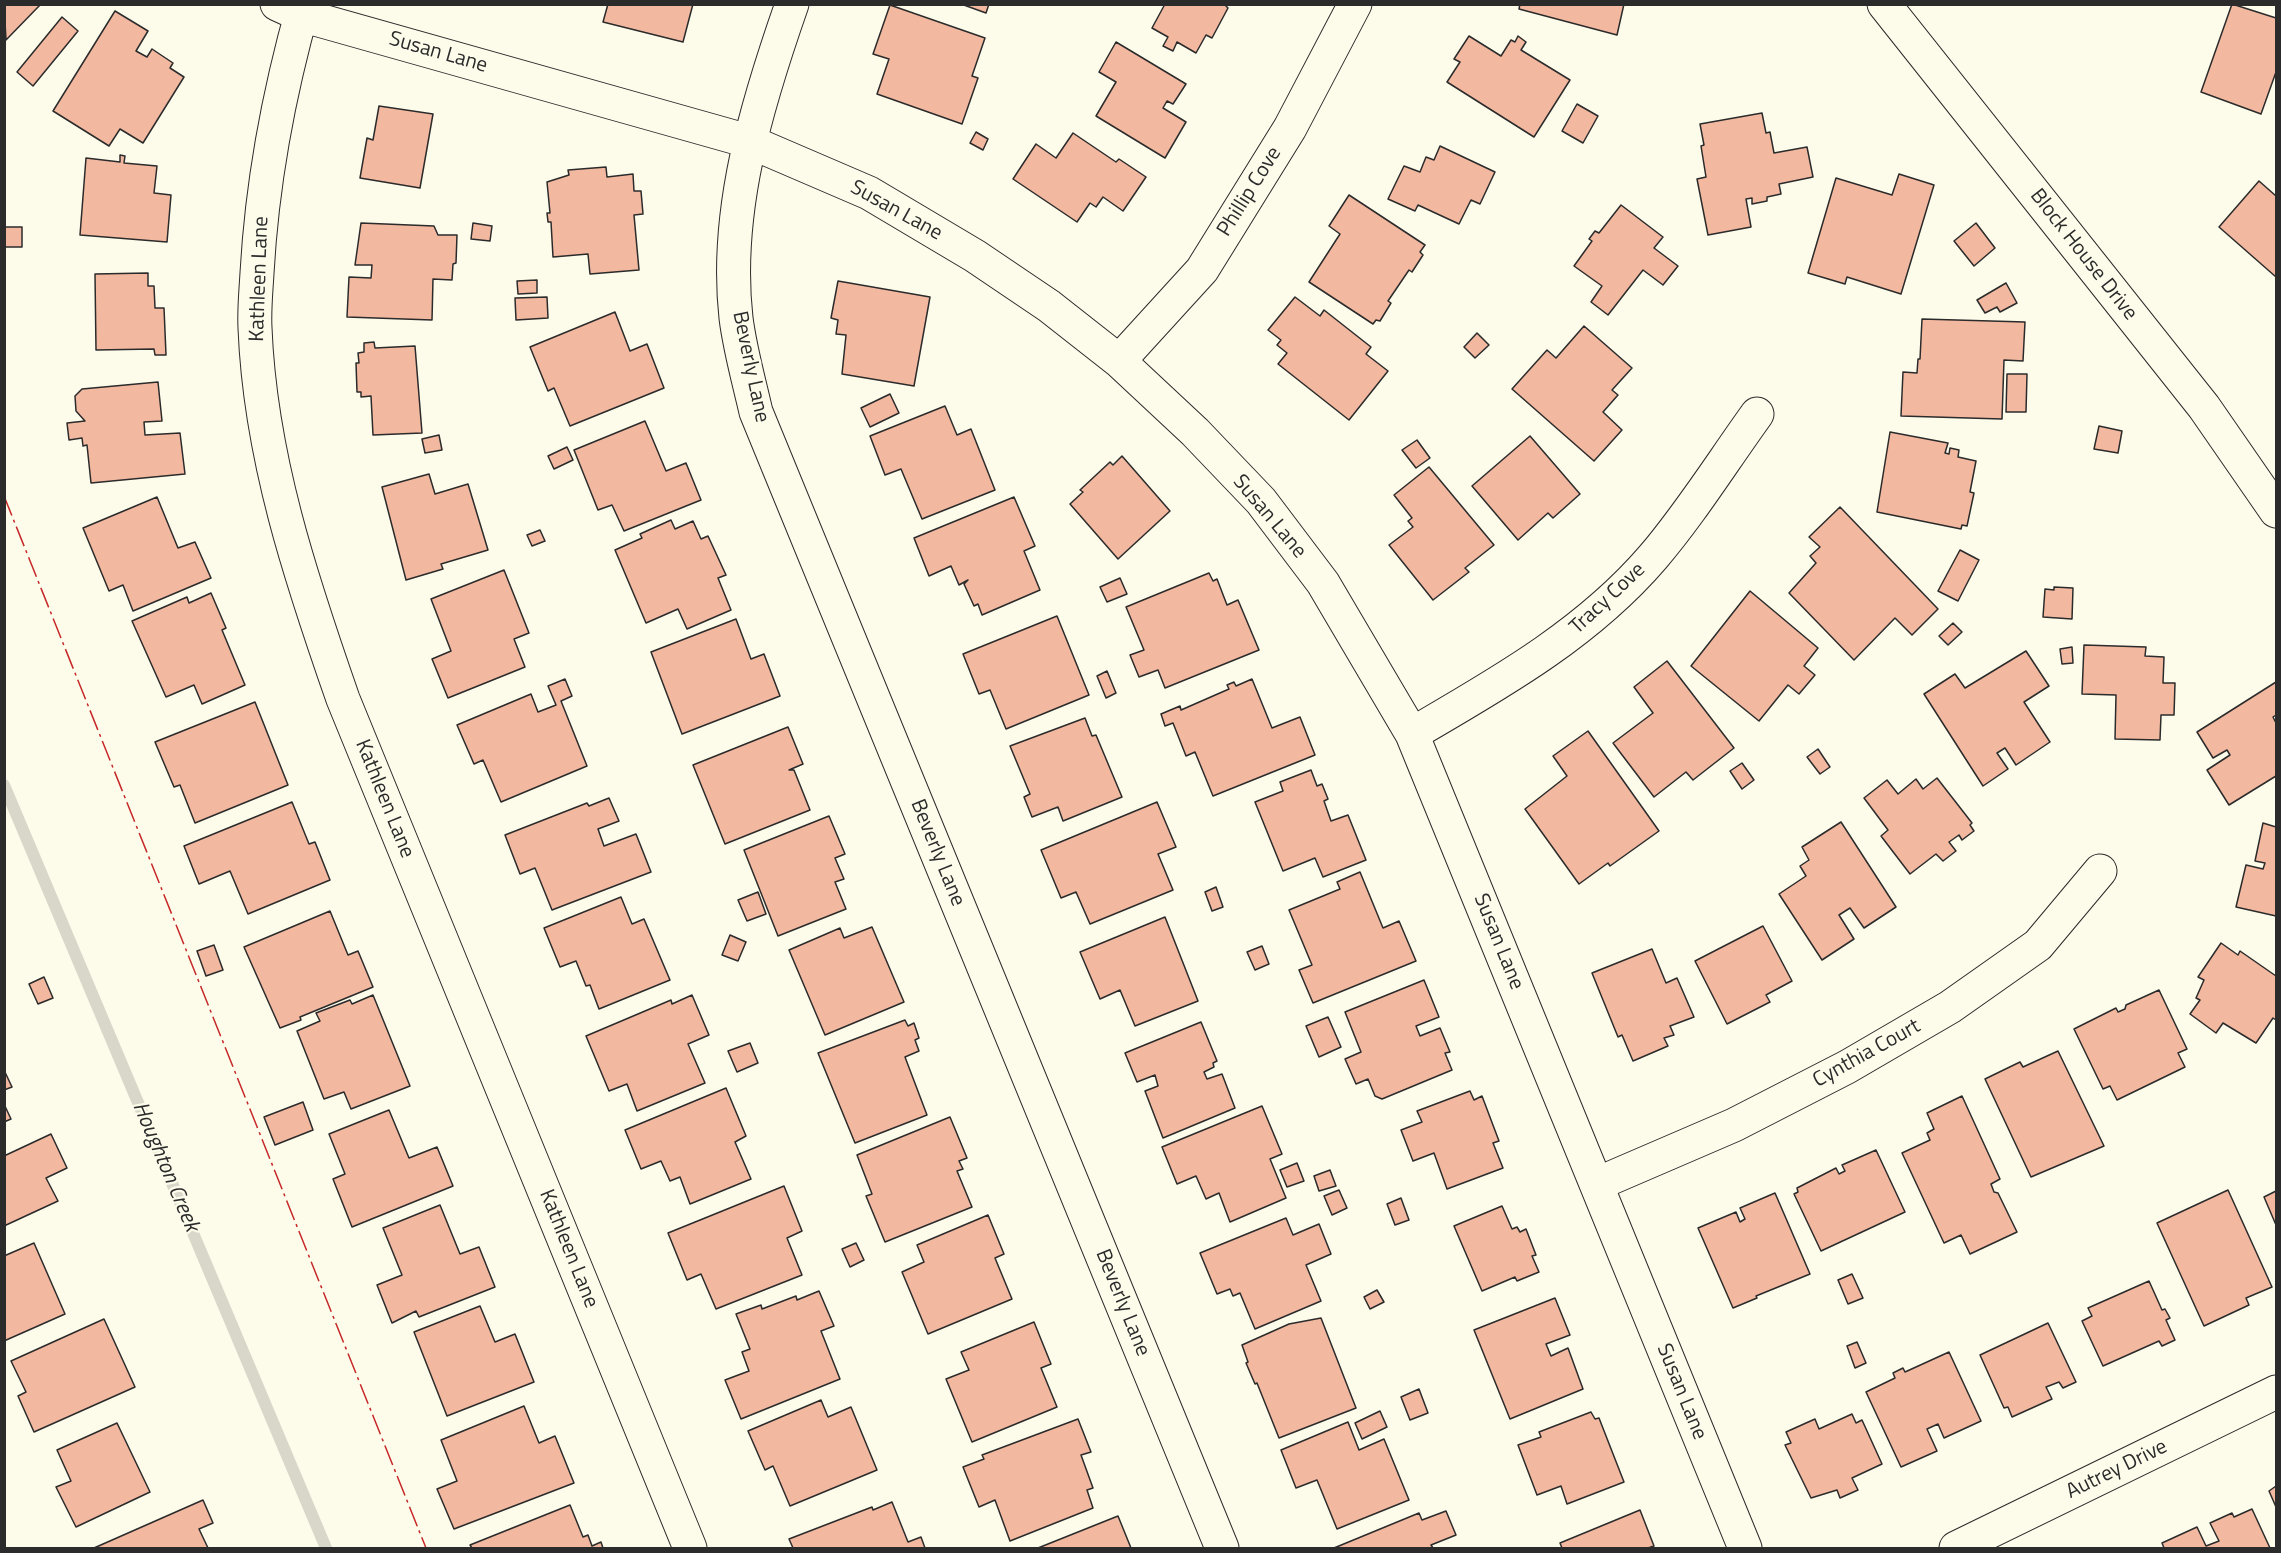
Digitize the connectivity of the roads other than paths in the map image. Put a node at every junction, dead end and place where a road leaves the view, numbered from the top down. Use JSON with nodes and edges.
{"nodes":[{"id":1,"x":792,"y":4,"type":"edge"},
{"id":2,"x":1355,"y":4,"type":"edge"},
{"id":3,"x":1884,"y":4,"type":"edge"},
{"id":4,"x":294,"y":8,"type":"edge"},
{"id":5,"x":748,"y":141,"type":"junction"},
{"id":6,"x":1119,"y":361,"type":"junction"},
{"id":7,"x":1757,"y":414,"type":"dead end"},
{"id":8,"x":2277,"y":511,"type":"edge"},
{"id":9,"x":1412,"y":734,"type":"junction"},
{"id":10,"x":2100,"y":871,"type":"dead end"},
{"id":11,"x":1597,"y":1184,"type":"junction"},
{"id":12,"x":2277,"y":1392,"type":"edge"},
{"id":13,"x":690,"y":1548,"type":"edge"},
{"id":14,"x":1222,"y":1548,"type":"edge"},
{"id":15,"x":1745,"y":1548,"type":"edge"},
{"id":16,"x":1956,"y":1548,"type":"edge"}],
"edges":[{"from":1,"to":5,"type":"street","name":"Beverly Lane"},
{"from":2,"to":6,"type":"street","name":"Phillip Cove"},
{"from":3,"to":8,"type":"street","name":"Block House Drive"},
{"from":4,"to":5,"type":"street","name":"Susan Lane"},
{"from":4,"to":13,"type":"street","name":"Kathleen Lane"},
{"from":5,"to":6,"type":"street","name":"Susan Lane"},
{"from":5,"to":14,"type":"street","name":"Beverly Lane"},
{"from":6,"to":9,"type":"street","name":"Susan Lane"},
{"from":7,"to":9,"type":"street","name":"Tracy Cove"},
{"from":9,"to":11,"type":"street","name":"Susan Lane"},
{"from":10,"to":11,"type":"street","name":"Cynthia Court"},
{"from":11,"to":15,"type":"street","name":"Susan Lane"},
{"from":12,"to":16,"type":"street","name":"Autrey Drive"}]}
